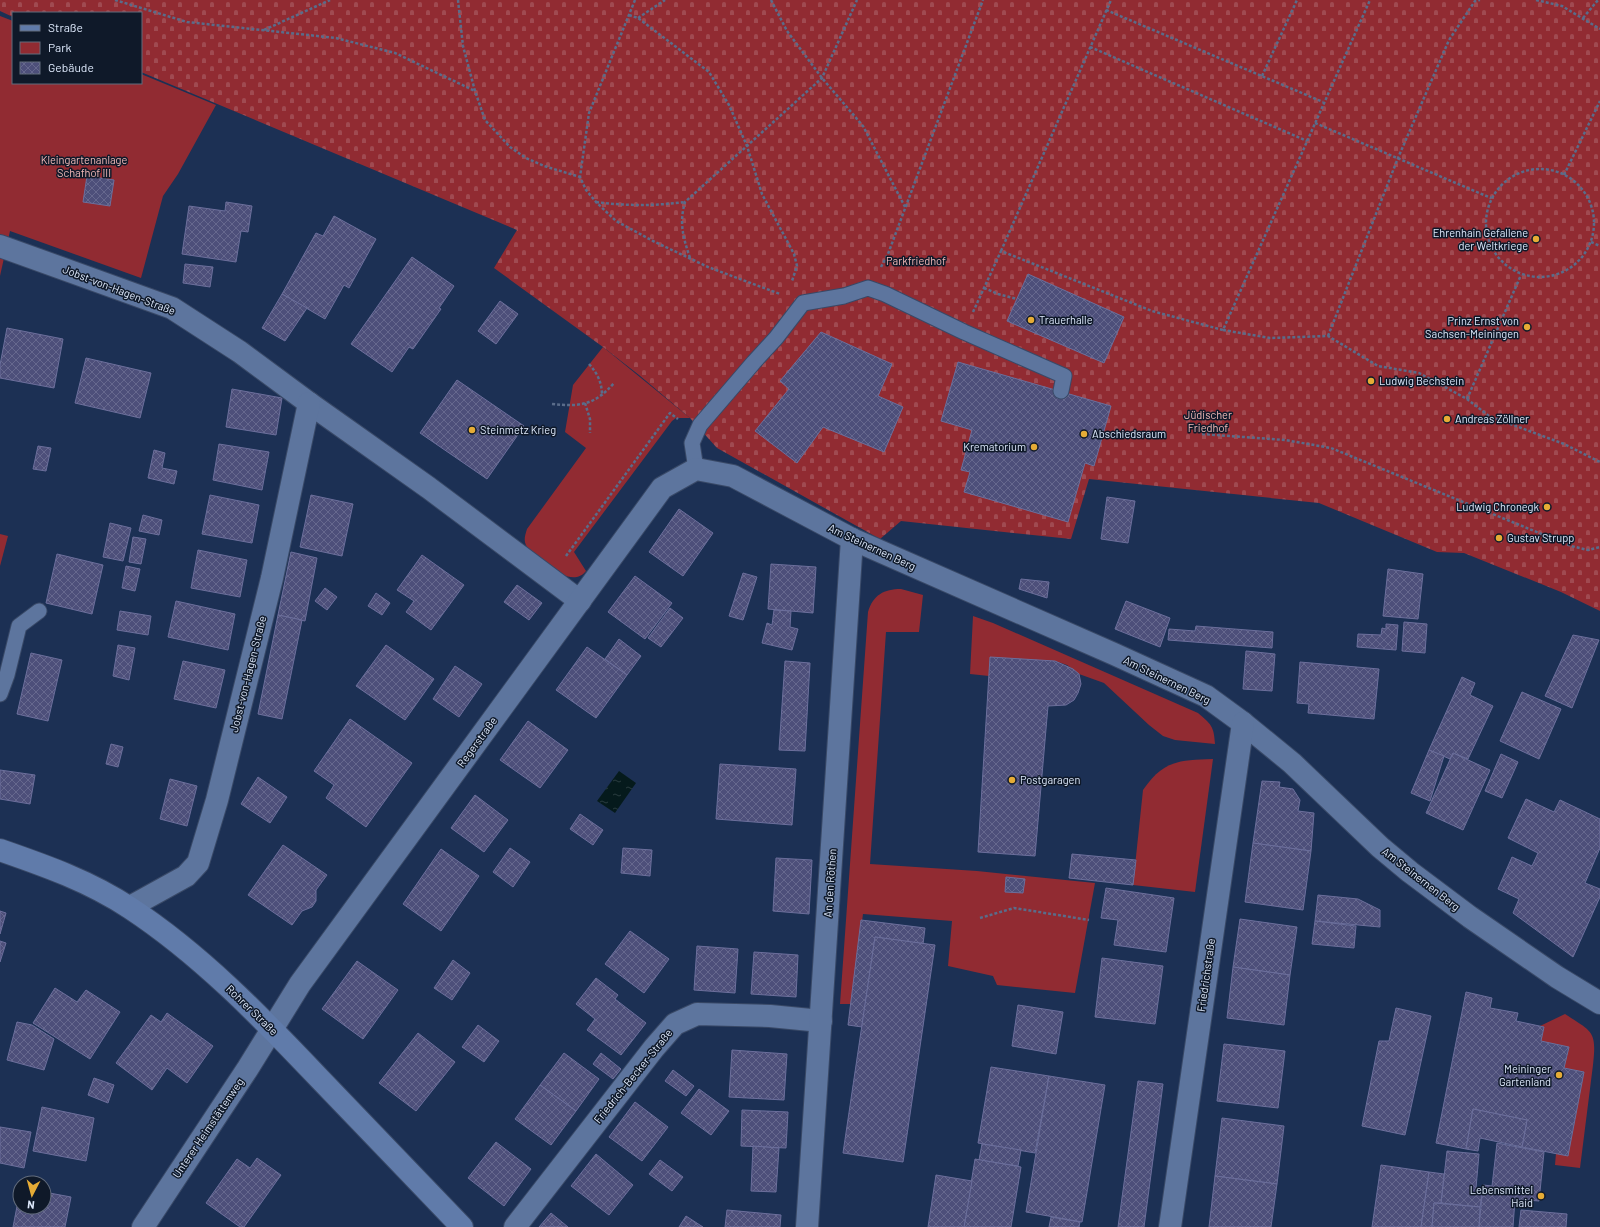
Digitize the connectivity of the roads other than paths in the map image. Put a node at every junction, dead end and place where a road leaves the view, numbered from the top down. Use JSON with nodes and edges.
{"nodes":[{"id":1,"x":0,"y":246,"type":"edge"},
{"id":2,"x":1061,"y":392,"type":"dead end"},
{"id":3,"x":309,"y":403,"type":"junction"},
{"id":4,"x":696,"y":470,"type":"junction"},
{"id":5,"x":852,"y":539,"type":"junction"},
{"id":6,"x":580,"y":601,"type":"junction"},
{"id":7,"x":39,"y":611,"type":"dead end"},
{"id":8,"x":0,"y":694,"type":"edge"},
{"id":9,"x":1243,"y":723,"type":"junction"},
{"id":10,"x":0,"y":850,"type":"edge"},
{"id":11,"x":130,"y":908,"type":"junction"},
{"id":12,"x":1600,"y":1003,"type":"edge"},
{"id":13,"x":820,"y":1021,"type":"junction"},
{"id":14,"x":272,"y":1029,"type":"junction"},
{"id":15,"x":143,"y":1227,"type":"edge"},
{"id":16,"x":462,"y":1227,"type":"edge"},
{"id":17,"x":515,"y":1227,"type":"edge"},
{"id":18,"x":807,"y":1227,"type":"edge"},
{"id":19,"x":1170,"y":1227,"type":"edge"}],
"edges":[{"from":1,"to":3,"type":"street","name":"Jobst-von-Hagen-Straße"},
{"from":2,"to":4,"type":"lane"},
{"from":3,"to":6,"type":"street","name":"Jobst-von-Hagen-Straße"},
{"from":3,"to":11,"type":"street","name":"Jobst-von-Hagen-Straße"},
{"from":4,"to":5,"type":"street","name":"Am Steinernen Berg"},
{"from":4,"to":6,"type":"street","name":"Regerstraße"},
{"from":5,"to":9,"type":"street","name":"Am Steinernen Berg"},
{"from":5,"to":13,"type":"street","name":"An den Röthen"},
{"from":6,"to":14,"type":"street","name":"Regerstraße"},
{"from":7,"to":8,"type":"lane"},
{"from":9,"to":12,"type":"street","name":"Am Steinernen Berg"},
{"from":9,"to":19,"type":"street","name":"Friedrichstraße"},
{"from":10,"to":11,"type":"main road","name":"Rohrer Straße"},
{"from":11,"to":14,"type":"main road","name":"Rohrer Straße"},
{"from":13,"to":17,"type":"street","name":"Friedrich-Becker-Straße"},
{"from":13,"to":18,"type":"street","name":"An den Röthen"},
{"from":14,"to":15,"type":"street","name":"Unterer Heimstättenweg"},
{"from":14,"to":16,"type":"main road","name":"Rohrer Straße"}]}
